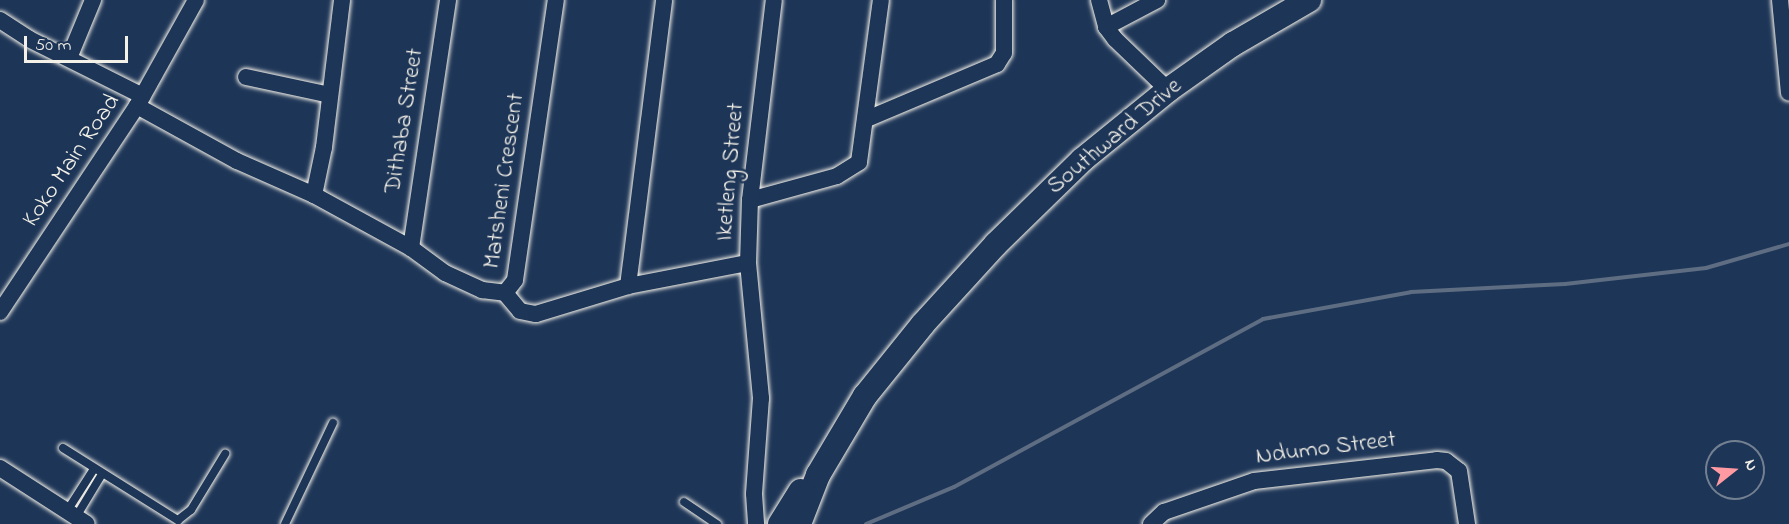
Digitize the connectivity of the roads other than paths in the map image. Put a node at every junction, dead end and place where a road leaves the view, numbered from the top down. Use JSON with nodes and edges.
{"nodes":[{"id":1,"x":93,"y":0,"type":"edge"},
{"id":2,"x":196,"y":0,"type":"edge"},
{"id":3,"x":342,"y":0,"type":"edge"},
{"id":4,"x":448,"y":0,"type":"edge"},
{"id":5,"x":556,"y":0,"type":"edge"},
{"id":6,"x":664,"y":0,"type":"edge"},
{"id":7,"x":774,"y":0,"type":"edge"},
{"id":8,"x":881,"y":0,"type":"edge"},
{"id":9,"x":1004,"y":0,"type":"edge"},
{"id":10,"x":1099,"y":0,"type":"edge"},
{"id":11,"x":1157,"y":0,"type":"edge"},
{"id":12,"x":1309,"y":0,"type":"edge"},
{"id":13,"x":1780,"y":0,"type":"edge"},
{"id":14,"x":0,"y":20,"type":"edge"},
{"id":15,"x":1106,"y":27,"type":"junction"},
{"id":16,"x":69,"y":58,"type":"junction"},
{"id":17,"x":246,"y":77,"type":"dead end"},
{"id":18,"x":1168,"y":90,"type":"junction"},
{"id":19,"x":1789,"y":93,"type":"edge"},
{"id":20,"x":330,"y":95,"type":"junction"},
{"id":21,"x":140,"y":101,"type":"junction"},
{"id":22,"x":867,"y":119,"type":"junction"},
{"id":23,"x":314,"y":195,"type":"junction"},
{"id":24,"x":750,"y":201,"type":"junction"},
{"id":25,"x":411,"y":248,"type":"junction"},
{"id":26,"x":748,"y":263,"type":"junction"},
{"id":27,"x":628,"y":286,"type":"junction"},
{"id":28,"x":505,"y":293,"type":"junction"},
{"id":29,"x":0,"y":312,"type":"edge"},
{"id":30,"x":333,"y":423,"type":"dead end"},
{"id":31,"x":63,"y":448,"type":"dead end"},
{"id":32,"x":225,"y":454,"type":"dead end"},
{"id":33,"x":0,"y":468,"type":"edge"},
{"id":34,"x":98,"y":472,"type":"junction"},
{"id":35,"x":818,"y":475,"type":"junction"},
{"id":36,"x":684,"y":502,"type":"dead end"},
{"id":37,"x":77,"y":517,"type":"edge"},
{"id":38,"x":285,"y":524,"type":"edge"},
{"id":39,"x":716,"y":524,"type":"edge"},
{"id":40,"x":756,"y":524,"type":"edge"},
{"id":41,"x":780,"y":524,"type":"edge"},
{"id":42,"x":799,"y":524,"type":"edge"},
{"id":43,"x":1151,"y":524,"type":"edge"},
{"id":44,"x":1467,"y":524,"type":"edge"}],
"edges":[{"from":1,"to":16,"type":"street"},
{"from":2,"to":21,"type":"street","name":"Koko Main Road"},
{"from":3,"to":20,"type":"street"},
{"from":4,"to":25,"type":"street","name":"Dithaba Street"},
{"from":5,"to":28,"type":"street","name":"Matsheni Crescent"},
{"from":6,"to":27,"type":"street"},
{"from":7,"to":24,"type":"street","name":"Iketleng Street"},
{"from":8,"to":22,"type":"street"},
{"from":9,"to":22,"type":"street"},
{"from":10,"to":15,"type":"street"},
{"from":11,"to":15,"type":"street"},
{"from":12,"to":18,"type":"main road","name":"Southward Drive"},
{"from":13,"to":19,"type":"street"},
{"from":14,"to":16,"type":"street","name":"Matsheni Crescent"},
{"from":15,"to":18,"type":"street"},
{"from":16,"to":21,"type":"street","name":"Matsheni Crescent"},
{"from":17,"to":20,"type":"street"},
{"from":18,"to":35,"type":"main road","name":"Southward Drive"},
{"from":20,"to":23,"type":"street"},
{"from":21,"to":23,"type":"street","name":"Matsheni Crescent"},
{"from":21,"to":29,"type":"street","name":"Koko Main Road"},
{"from":22,"to":24,"type":"street"},
{"from":23,"to":25,"type":"street","name":"Matsheni Crescent"},
{"from":24,"to":26,"type":"street","name":"Iketleng Street"},
{"from":25,"to":28,"type":"street","name":"Matsheni Crescent"},
{"from":26,"to":27,"type":"street","name":"Iketleng Street"},
{"from":26,"to":40,"type":"street"},
{"from":27,"to":28,"type":"street","name":"Iketleng Street"},
{"from":30,"to":38,"type":"lane"},
{"from":31,"to":34,"type":"lane"},
{"from":32,"to":34,"type":"lane"},
{"from":33,"to":37,"type":"street"},
{"from":34,"to":37,"type":"lane"},
{"from":35,"to":41,"type":"main road"},
{"from":35,"to":42,"type":"main road"},
{"from":36,"to":39,"type":"lane"},
{"from":43,"to":44,"type":"street","name":"Ndumo Street"}]}
